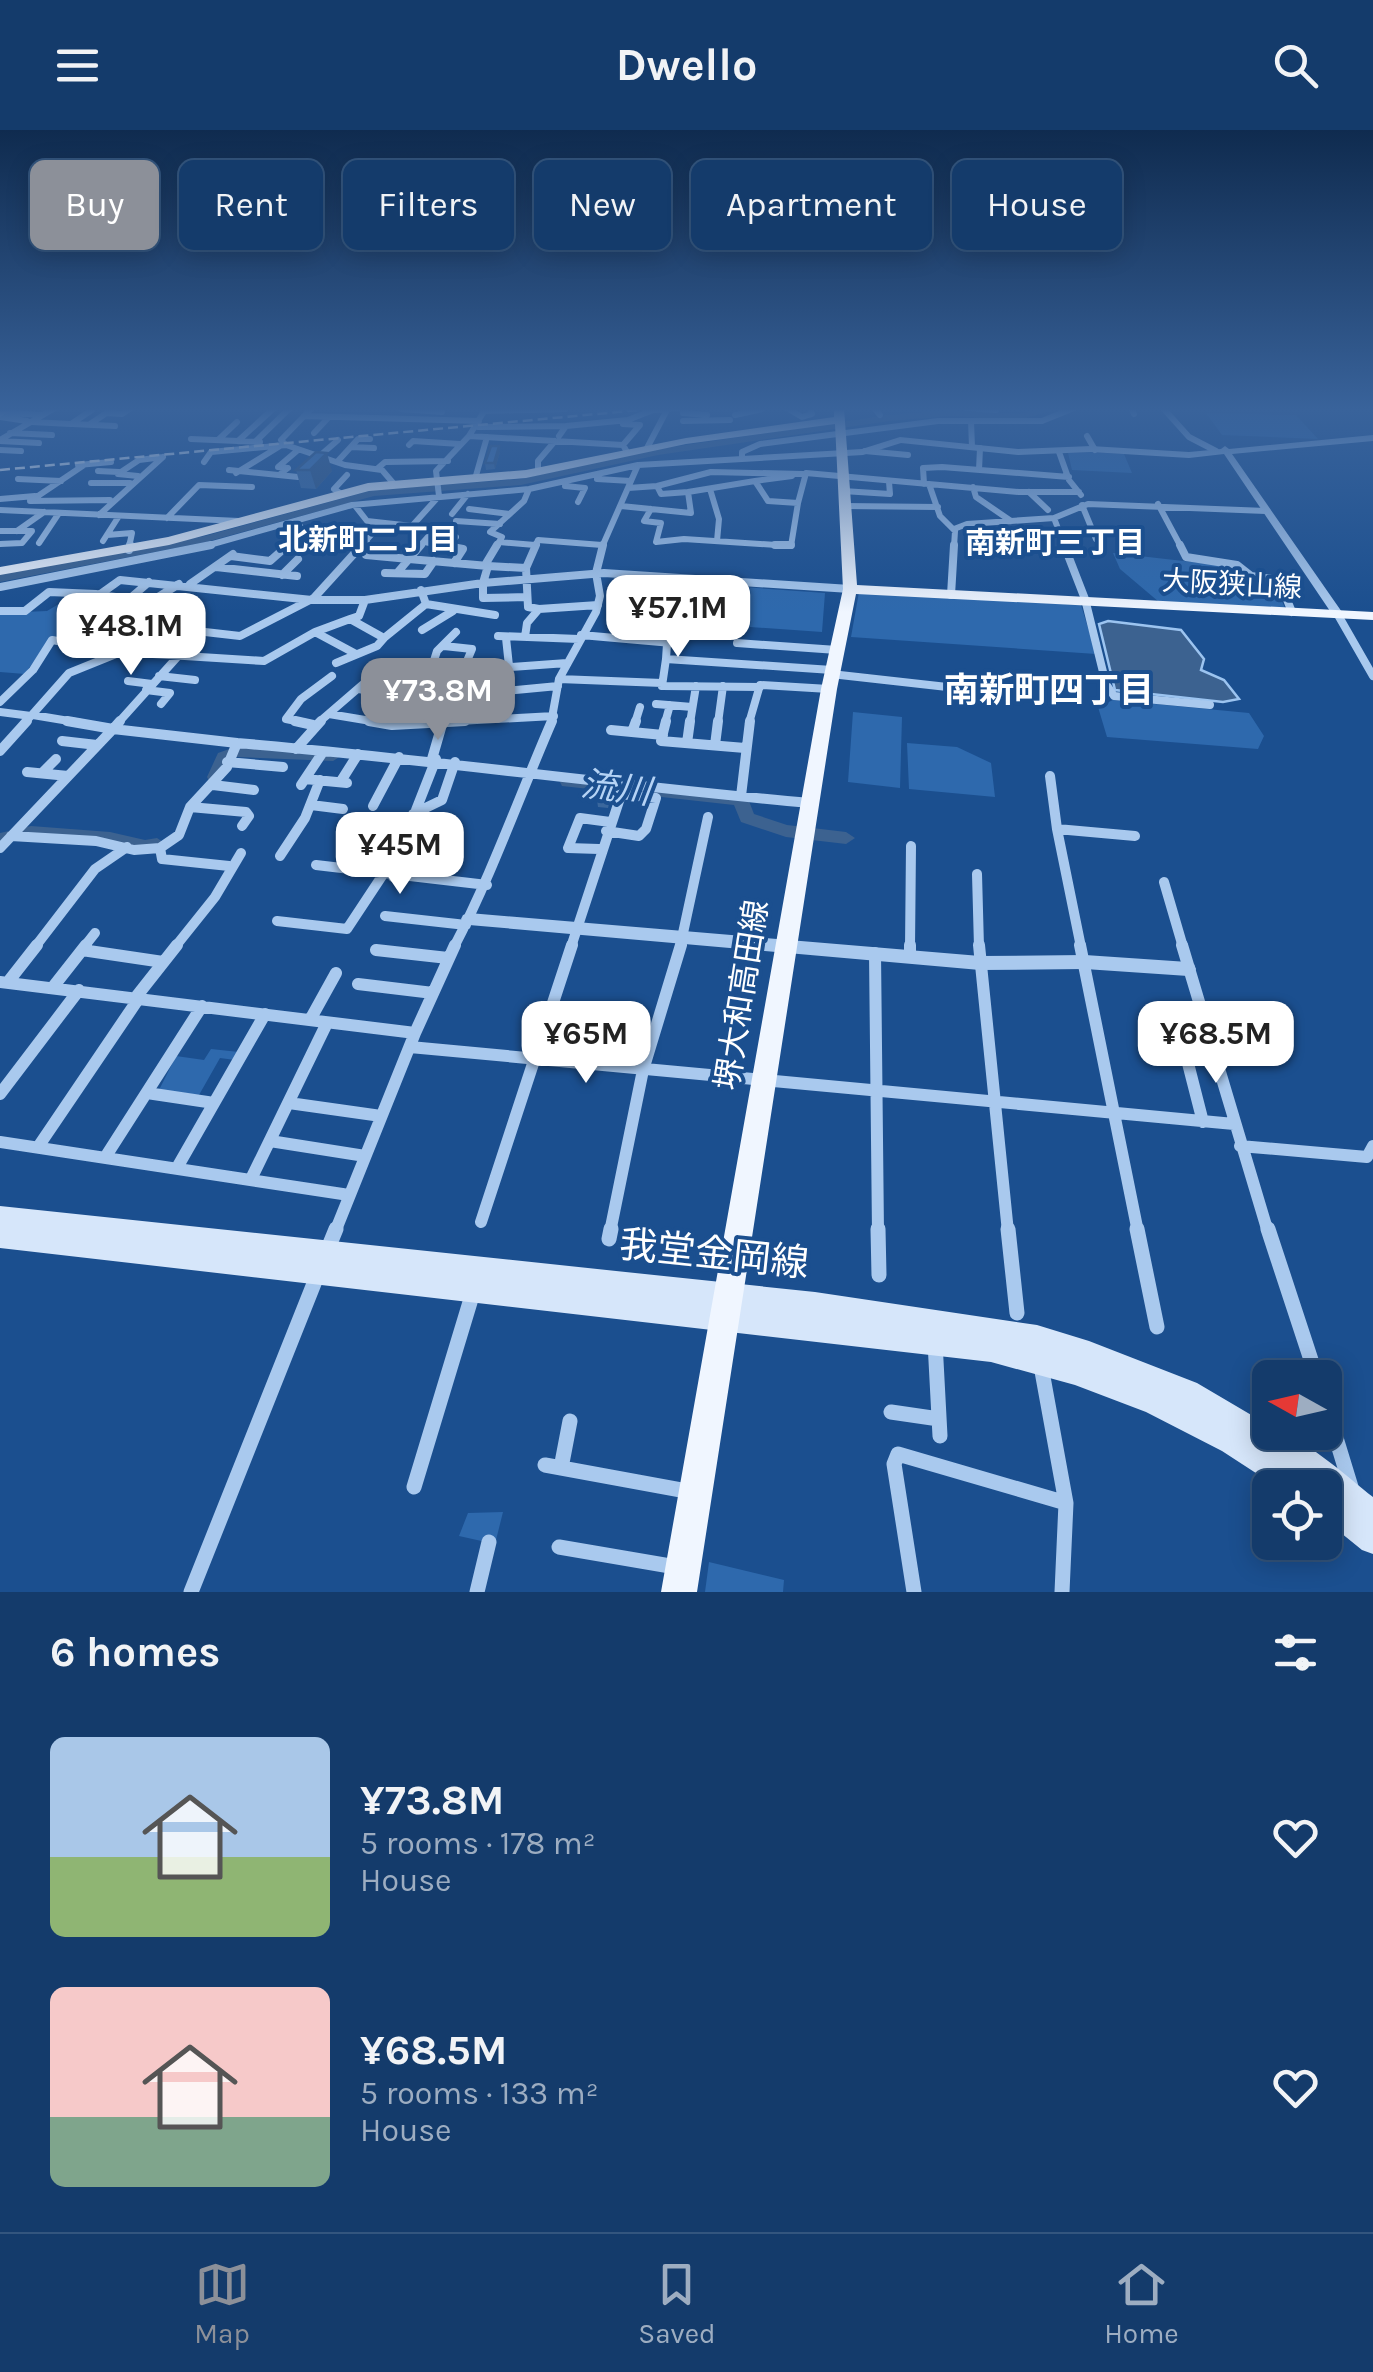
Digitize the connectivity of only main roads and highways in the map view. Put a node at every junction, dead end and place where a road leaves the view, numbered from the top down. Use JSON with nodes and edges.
{"nodes":[{"id":1,"x":494,"y":476,"type":"edge"},
{"id":2,"x":842,"y":476,"type":"edge"},
{"id":3,"x":0,"y":571,"type":"edge"},
{"id":4,"x":850,"y":589,"type":"junction"},
{"id":5,"x":1373,"y":616,"type":"edge"},
{"id":6,"x":0,"y":1218,"type":"edge"},
{"id":7,"x":0,"y":1236,"type":"edge"},
{"id":8,"x":322,"y":1263,"type":"junction"},
{"id":9,"x":728,"y":1308,"type":"junction"},
{"id":10,"x":1276,"y":1470,"type":"edge"},
{"id":11,"x":1342,"y":1512,"type":"edge"},
{"id":12,"x":1369,"y":1528,"type":"edge"},
{"id":13,"x":681,"y":1580,"type":"edge"}],
"edges":[{"from":1,"to":3,"type":"main road"},
{"from":2,"to":4,"type":"main road","name":"堺大和高田線"},
{"from":4,"to":5,"type":"main road","name":"大阪狭山線"},
{"from":4,"to":9,"type":"main road","name":"堺大和高田線"},
{"from":6,"to":8,"type":"main road","name":"我堂金岡線"},
{"from":7,"to":8,"type":"main road","name":"我堂金岡線"},
{"from":8,"to":9,"type":"main road","name":"我堂金岡線"},
{"from":8,"to":9,"type":"main road","name":"我堂金岡線"},
{"from":9,"to":10,"type":"main road","name":"我堂金岡線"},
{"from":9,"to":12,"type":"main road","name":"我堂金岡線"},
{"from":9,"to":13,"type":"main road","name":"堺大和高田線"},
{"from":11,"to":12,"type":"main road"}]}
